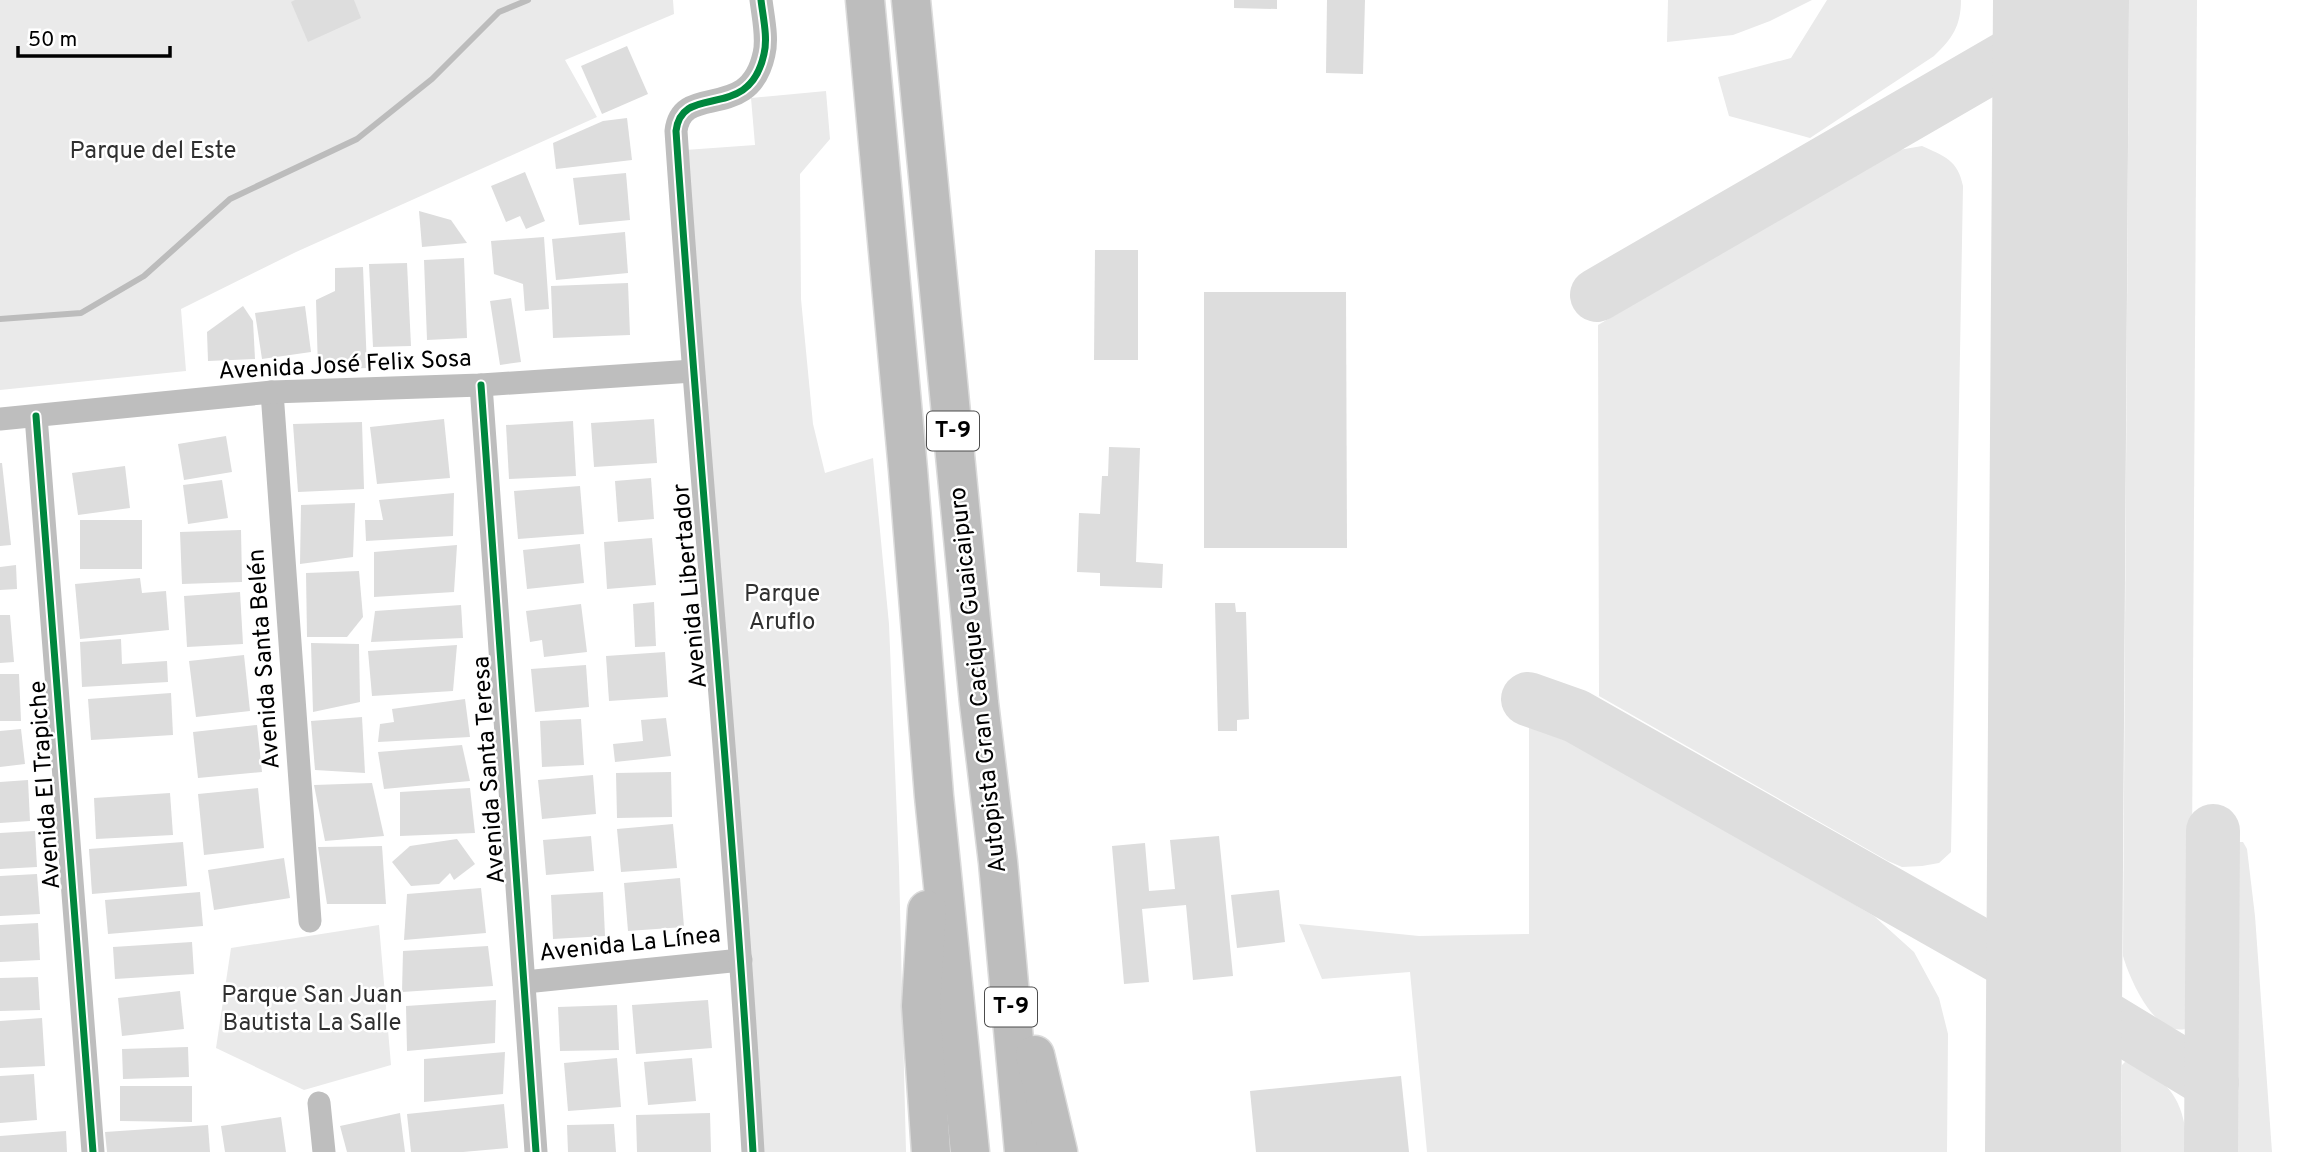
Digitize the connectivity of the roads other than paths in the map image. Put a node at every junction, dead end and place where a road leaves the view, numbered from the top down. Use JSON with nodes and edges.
{"nodes":[{"id":1,"x":761,"y":0,"type":"edge"},
{"id":2,"x":865,"y":0,"type":"edge"},
{"id":3,"x":911,"y":0,"type":"edge"},
{"id":4,"x":692,"y":371,"type":"junction"},
{"id":5,"x":481,"y":385,"type":"junction"},
{"id":6,"x":272,"y":392,"type":"junction"},
{"id":7,"x":36,"y":416,"type":"junction"},
{"id":8,"x":0,"y":419,"type":"edge"},
{"id":9,"x":934,"y":796,"type":"junction"},
{"id":10,"x":310,"y":921,"type":"dead end"},
{"id":11,"x":1003,"y":927,"type":"junction"},
{"id":12,"x":741,"y":960,"type":"junction"},
{"id":13,"x":525,"y":982,"type":"junction"},
{"id":14,"x":320,"y":1103,"type":"dead end"},
{"id":15,"x":93,"y":1152,"type":"edge"},
{"id":16,"x":324,"y":1152,"type":"edge"},
{"id":17,"x":536,"y":1152,"type":"edge"},
{"id":18,"x":753,"y":1152,"type":"edge"},
{"id":19,"x":932,"y":1152,"type":"edge"},
{"id":20,"x":970,"y":1152,"type":"edge"},
{"id":21,"x":1024,"y":1152,"type":"edge"},
{"id":22,"x":1058,"y":1152,"type":"edge"}],
"edges":[{"from":1,"to":4,"type":"street","name":"Avenida Libertador"},
{"from":2,"to":9,"type":"highway","name":"Autopista Gran Cacique Guaicaipuro","number":"T-9"},
{"from":3,"to":11,"type":"highway","name":"Autopista Gran Cacique Guaicaipuro","number":"T-9"},
{"from":4,"to":5,"type":"street","name":"Avenida José Felix Sosa"},
{"from":4,"to":12,"type":"street","name":"Avenida Libertador"},
{"from":5,"to":6,"type":"street","name":"Avenida José Felix Sosa"},
{"from":5,"to":13,"type":"street","name":"Avenida Santa Teresa"},
{"from":6,"to":7,"type":"street","name":"Avenida José Felix Sosa"},
{"from":6,"to":10,"type":"street","name":"Avenida Santa Belén"},
{"from":7,"to":8,"type":"street","name":"Avenida José Felix Sosa"},
{"from":7,"to":15,"type":"street","name":"Avenida El Trapiche"},
{"from":9,"to":19,"type":"highway"},
{"from":9,"to":20,"type":"highway","name":"Autopista Gran Cacique Guaicaipuro","number":"T-9"},
{"from":11,"to":21,"type":"highway","name":"Autopista Gran Cacique Guaicaipuro","number":"T-9"},
{"from":11,"to":22,"type":"highway"},
{"from":12,"to":13,"type":"street","name":"Avenida La Línea"},
{"from":12,"to":18,"type":"street","name":"Avenida Libertador"},
{"from":13,"to":17,"type":"street","name":"Avenida Santa Teresa"},
{"from":14,"to":16,"type":"street"}]}
